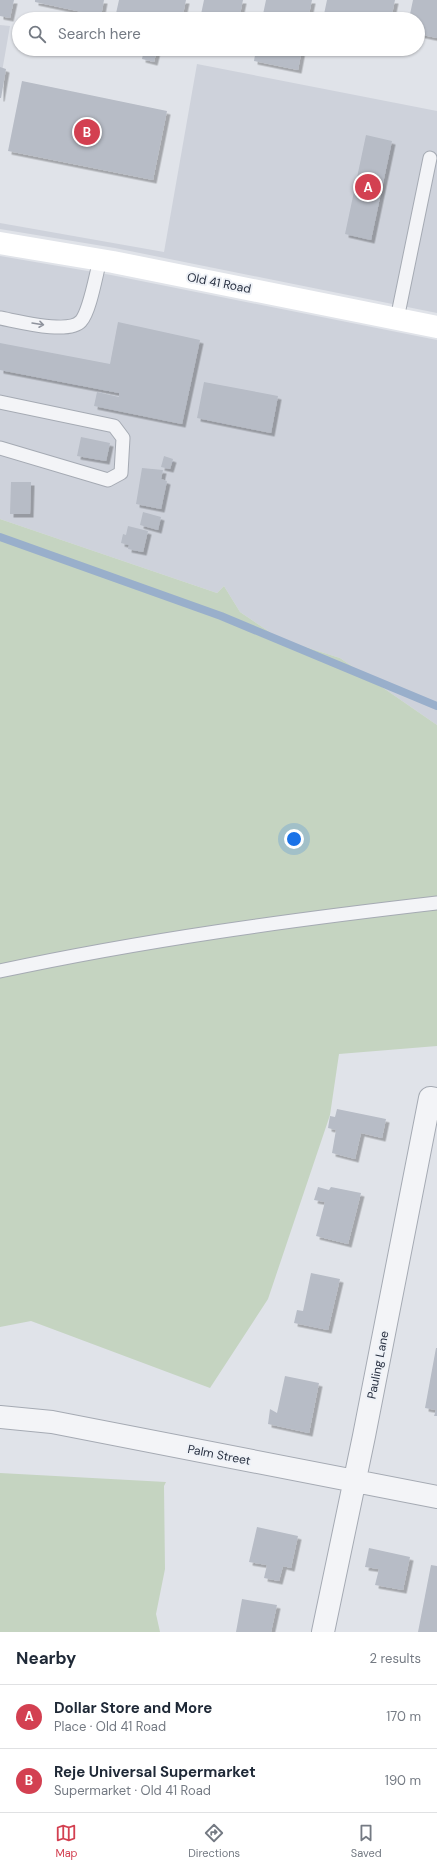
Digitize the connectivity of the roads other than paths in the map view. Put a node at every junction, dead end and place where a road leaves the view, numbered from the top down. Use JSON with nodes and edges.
{"nodes":[{"id":1,"x":430,"y":158,"type":"dead end"},
{"id":2,"x":0,"y":243,"type":"edge"},
{"id":3,"x":100,"y":260,"type":"junction"},
{"id":4,"x":0,"y":318,"type":"edge"},
{"id":5,"x":397,"y":319,"type":"junction"},
{"id":6,"x":437,"y":327,"type":"edge"},
{"id":7,"x":0,"y":402,"type":"edge"},
{"id":8,"x":0,"y":448,"type":"edge"},
{"id":9,"x":437,"y":903,"type":"edge"},
{"id":10,"x":0,"y":971,"type":"edge"},
{"id":11,"x":434,"y":1098,"type":"edge"},
{"id":12,"x":0,"y":1417,"type":"edge"},
{"id":13,"x":354,"y":1481,"type":"junction"},
{"id":14,"x":437,"y":1497,"type":"edge"},
{"id":15,"x":323,"y":1632,"type":"edge"}],
"edges":[{"from":1,"to":5,"type":"lane"},
{"from":2,"to":3,"type":"street","name":"Old 41 Road"},
{"from":4,"to":3,"type":"lane","one_way":true},
{"from":3,"to":5,"type":"street","name":"Old 41 Road"},
{"from":5,"to":6,"type":"street","name":"Old 41 Road"},
{"from":7,"to":8,"type":"lane"},
{"from":9,"to":10,"type":"lane"},
{"from":11,"to":13,"type":"street","name":"Pauling Lane"},
{"from":12,"to":13,"type":"street","name":"Palm Street"},
{"from":13,"to":14,"type":"street","name":"Palm Street"},
{"from":13,"to":15,"type":"street","name":"Pauling Lane"}]}
